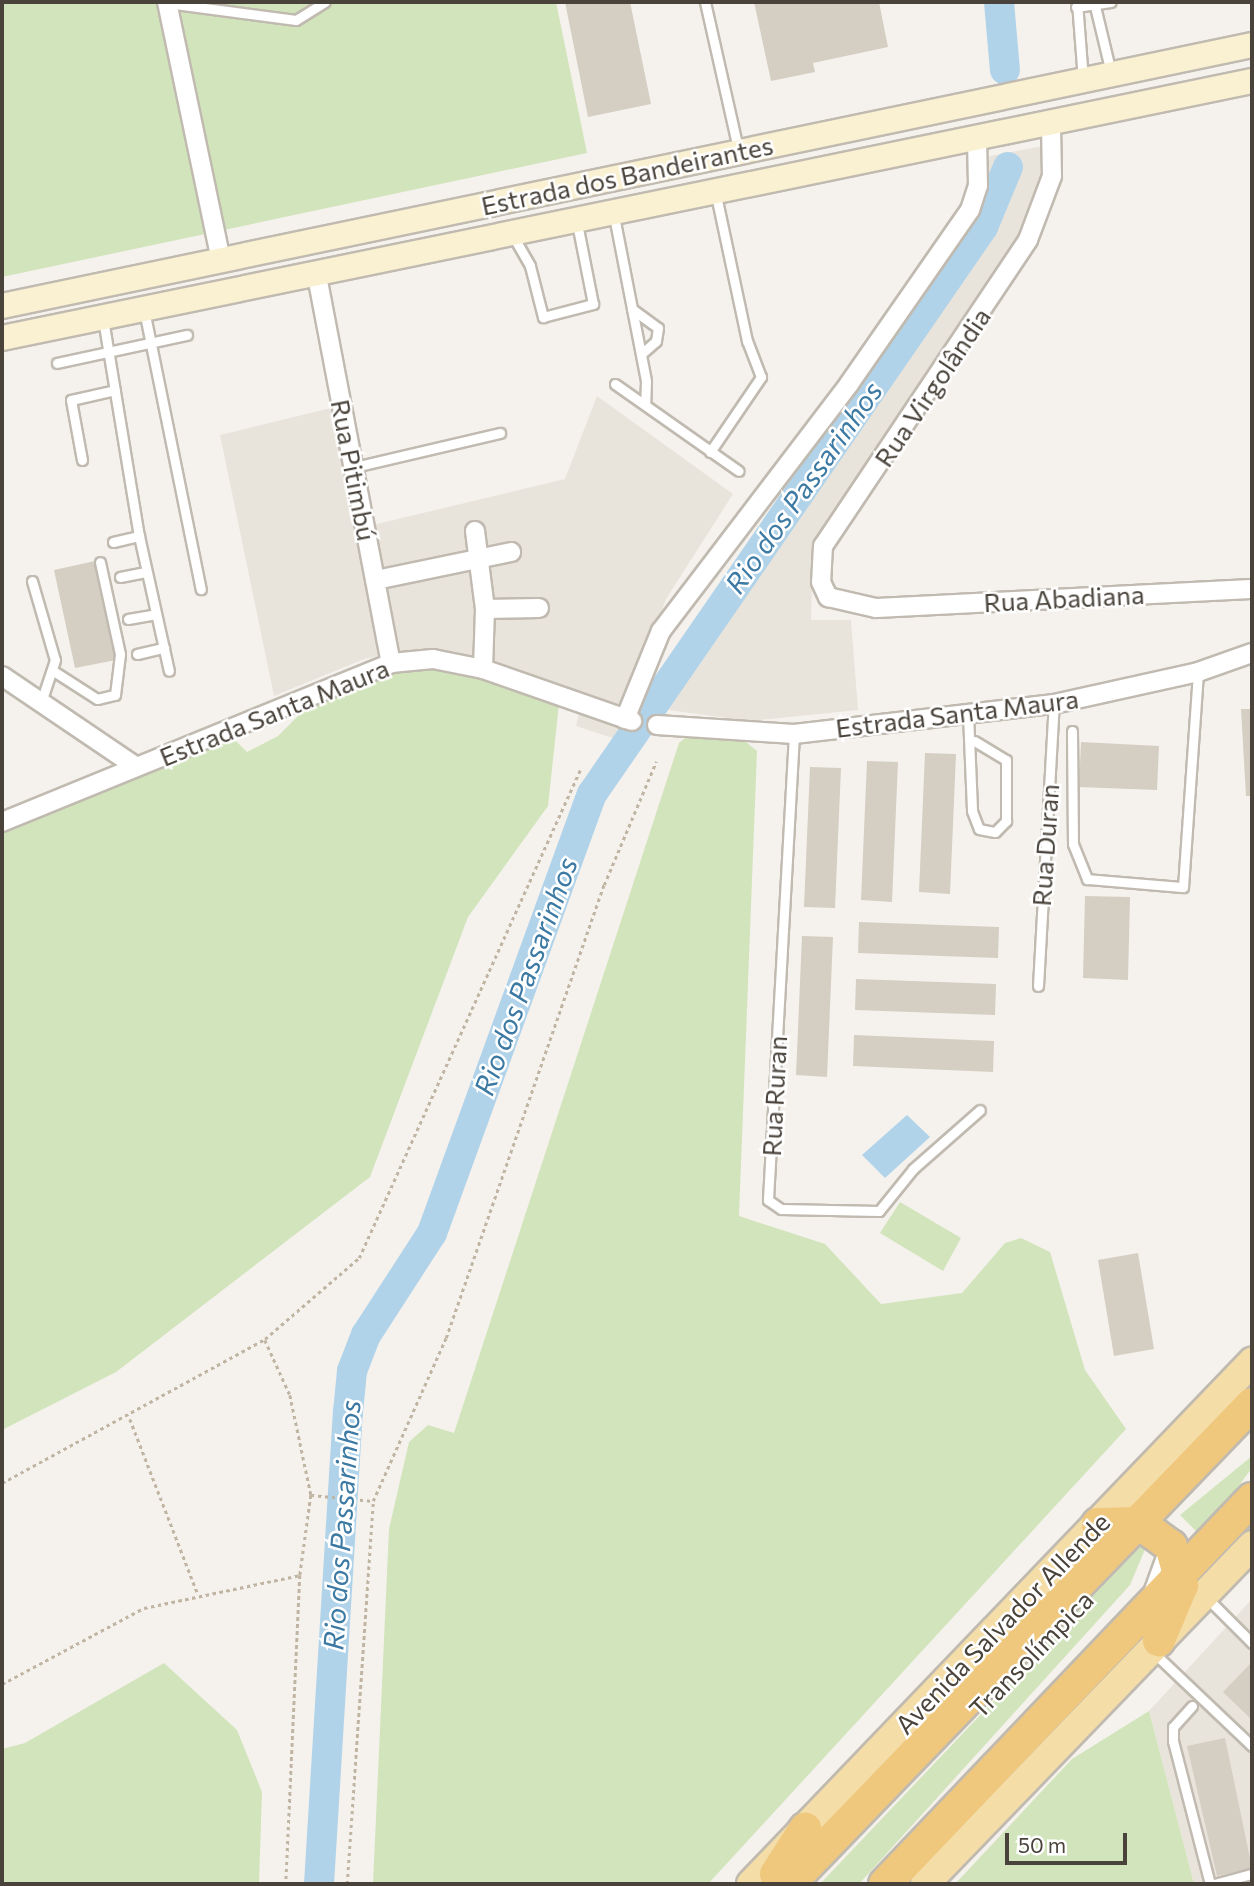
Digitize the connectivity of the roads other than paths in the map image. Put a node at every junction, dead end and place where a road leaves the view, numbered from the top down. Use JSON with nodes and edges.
{"nodes":[{"id":1,"x":167,"y":2,"type":"edge"},
{"id":2,"x":325,"y":2,"type":"edge"},
{"id":3,"x":705,"y":2,"type":"edge"},
{"id":4,"x":1111,"y":2,"type":"edge"},
{"id":5,"x":1096,"y":3,"type":"edge"},
{"id":6,"x":1076,"y":4,"type":"edge"},
{"id":7,"x":1252,"y":45,"type":"edge"},
{"id":8,"x":1112,"y":75,"type":"junction"},
{"id":9,"x":1083,"y":81,"type":"junction"},
{"id":10,"x":1252,"y":81,"type":"edge"},
{"id":11,"x":1051,"y":125,"type":"junction"},
{"id":12,"x":976,"y":140,"type":"junction"},
{"id":13,"x":738,"y":151,"type":"junction"},
{"id":14,"x":716,"y":195,"type":"junction"},
{"id":15,"x":506,"y":200,"type":"junction"},
{"id":16,"x":614,"y":216,"type":"junction"},
{"id":17,"x":577,"y":223,"type":"junction"},
{"id":18,"x":513,"y":236,"type":"junction"},
{"id":19,"x":221,"y":261,"type":"junction"},
{"id":20,"x":317,"y":276,"type":"junction"},
{"id":21,"x":2,"y":306,"type":"edge"},
{"id":22,"x":632,"y":309,"type":"junction"},
{"id":23,"x":144,"y":310,"type":"junction"},
{"id":24,"x":103,"y":318,"type":"junction"},
{"id":25,"x":187,"y":335,"type":"dead end"},
{"id":26,"x":2,"y":338,"type":"edge"},
{"id":27,"x":150,"y":342,"type":"junction"},
{"id":28,"x":109,"y":351,"type":"junction"},
{"id":29,"x":642,"y":353,"type":"junction"},
{"id":30,"x":57,"y":363,"type":"dead end"},
{"id":31,"x":615,"y":384,"type":"dead end"},
{"id":32,"x":115,"y":390,"type":"junction"},
{"id":33,"x":645,"y":404,"type":"junction"},
{"id":34,"x":500,"y":433,"type":"dead end"},
{"id":35,"x":710,"y":452,"type":"junction"},
{"id":36,"x":82,"y":460,"type":"dead end"},
{"id":37,"x":354,"y":467,"type":"junction"},
{"id":38,"x":739,"y":471,"type":"dead end"},
{"id":39,"x":475,"y":531,"type":"dead end"},
{"id":40,"x":139,"y":536,"type":"junction"},
{"id":41,"x":113,"y":542,"type":"dead end"},
{"id":42,"x":511,"y":552,"type":"dead end"},
{"id":43,"x":479,"y":558,"type":"junction"},
{"id":44,"x":100,"y":562,"type":"dead end"},
{"id":45,"x":146,"y":572,"type":"junction"},
{"id":46,"x":120,"y":577,"type":"dead end"},
{"id":47,"x":376,"y":580,"type":"junction"},
{"id":48,"x":32,"y":581,"type":"dead end"},
{"id":49,"x":201,"y":589,"type":"dead end"},
{"id":50,"x":1252,"y":589,"type":"edge"},
{"id":51,"x":539,"y":608,"type":"dead end"},
{"id":52,"x":876,"y":608,"type":"joint"},
{"id":53,"x":485,"y":609,"type":"junction"},
{"id":54,"x":155,"y":614,"type":"junction"},
{"id":55,"x":128,"y":619,"type":"dead end"},
{"id":56,"x":164,"y":648,"type":"junction"},
{"id":57,"x":1252,"y":653,"type":"edge"},
{"id":58,"x":137,"y":654,"type":"dead end"},
{"id":59,"x":391,"y":663,"type":"junction"},
{"id":60,"x":483,"y":669,"type":"junction"},
{"id":61,"x":169,"y":671,"type":"dead end"},
{"id":62,"x":55,"y":672,"type":"junction"},
{"id":63,"x":1198,"y":672,"type":"junction"},
{"id":64,"x":2,"y":676,"type":"edge"},
{"id":65,"x":41,"y":702,"type":"junction"},
{"id":66,"x":1054,"y":704,"type":"junction"},
{"id":67,"x":968,"y":714,"type":"junction"},
{"id":68,"x":657,"y":725,"type":"dead end"},
{"id":69,"x":1072,"y":731,"type":"dead end"},
{"id":70,"x":794,"y":734,"type":"junction"},
{"id":71,"x":974,"y":741,"type":"junction"},
{"id":72,"x":135,"y":766,"type":"junction"},
{"id":73,"x":2,"y":822,"type":"edge"},
{"id":74,"x":1038,"y":986,"type":"dead end"},
{"id":75,"x":980,"y":1110,"type":"dead end"},
{"id":76,"x":1252,"y":1362,"type":"edge"},
{"id":77,"x":1252,"y":1405,"type":"edge"},
{"id":78,"x":1252,"y":1483,"type":"edge"},
{"id":79,"x":1252,"y":1499,"type":"edge"},
{"id":80,"x":1098,"y":1524,"type":"junction"},
{"id":81,"x":1252,"y":1545,"type":"edge"},
{"id":82,"x":1165,"y":1547,"type":"junction"},
{"id":83,"x":1149,"y":1591,"type":"junction"},
{"id":84,"x":1252,"y":1643,"type":"edge"},
{"id":85,"x":1154,"y":1645,"type":"junction"},
{"id":86,"x":1192,"y":1706,"type":"dead end"},
{"id":87,"x":1252,"y":1746,"type":"edge"},
{"id":88,"x":805,"y":1829,"type":"junction"},
{"id":89,"x":1251,"y":1878,"type":"edge"},
{"id":90,"x":881,"y":1879,"type":"edge"},
{"id":91,"x":751,"y":1884,"type":"edge"},
{"id":92,"x":768,"y":1884,"type":"edge"},
{"id":93,"x":789,"y":1884,"type":"edge"},
{"id":94,"x":925,"y":1884,"type":"edge"},
{"id":95,"x":1212,"y":1884,"type":"edge"}],
"edges":[{"from":1,"to":2,"type":"lane"},
{"from":1,"to":19,"type":"street"},
{"from":3,"to":13,"type":"lane"},
{"from":4,"to":5,"type":"lane"},
{"from":5,"to":6,"type":"lane"},
{"from":5,"to":8,"type":"lane"},
{"from":6,"to":9,"type":"lane"},
{"from":7,"to":8,"type":"main road","name":"Estrada dos Bandeirantes"},
{"from":8,"to":9,"type":"main road","name":"Estrada dos Bandeirantes"},
{"from":9,"to":13,"type":"main road","name":"Estrada dos Bandeirantes"},
{"from":10,"to":11,"type":"main road","name":"Estrada dos Bandeirantes"},
{"from":11,"to":12,"type":"main road","name":"Estrada dos Bandeirantes"},
{"from":11,"to":52,"type":"street","name":"Rua Virgolândia"},
{"from":12,"to":14,"type":"main road","name":"Estrada dos Bandeirantes"},
{"from":12,"to":60,"type":"street","name":"Estrada Santa Maura"},
{"from":13,"to":15,"type":"main road","name":"Estrada dos Bandeirantes"},
{"from":14,"to":16,"type":"main road","name":"Estrada dos Bandeirantes"},
{"from":14,"to":35,"type":"lane"},
{"from":15,"to":18,"type":"main road"},
{"from":15,"to":19,"type":"main road","name":"Estrada dos Bandeirantes"},
{"from":16,"to":17,"type":"main road","name":"Estrada dos Bandeirantes"},
{"from":16,"to":22,"type":"lane"},
{"from":17,"to":18,"type":"main road","name":"Estrada dos Bandeirantes"},
{"from":17,"to":18,"type":"lane"},
{"from":18,"to":20,"type":"main road","name":"Estrada dos Bandeirantes"},
{"from":19,"to":21,"type":"main road","name":"Estrada dos Bandeirantes"},
{"from":20,"to":23,"type":"main road","name":"Estrada dos Bandeirantes"},
{"from":20,"to":37,"type":"street","name":"Rua Pitimbú"},
{"from":22,"to":29,"type":"lane"},
{"from":22,"to":29,"type":"lane"},
{"from":23,"to":24,"type":"main road","name":"Estrada dos Bandeirantes"},
{"from":23,"to":27,"type":"lane"},
{"from":24,"to":26,"type":"main road","name":"Estrada dos Bandeirantes"},
{"from":24,"to":28,"type":"lane"},
{"from":25,"to":27,"type":"lane"},
{"from":27,"to":28,"type":"lane"},
{"from":27,"to":49,"type":"lane"},
{"from":28,"to":30,"type":"lane"},
{"from":28,"to":32,"type":"lane"},
{"from":29,"to":33,"type":"lane"},
{"from":31,"to":33,"type":"lane"},
{"from":32,"to":36,"type":"lane"},
{"from":32,"to":40,"type":"lane"},
{"from":33,"to":35,"type":"lane"},
{"from":34,"to":37,"type":"lane"},
{"from":35,"to":38,"type":"lane"},
{"from":37,"to":47,"type":"street","name":"Rua Pitimbú"},
{"from":39,"to":43,"type":"street"},
{"from":40,"to":41,"type":"lane"},
{"from":40,"to":45,"type":"lane"},
{"from":42,"to":43,"type":"street"},
{"from":43,"to":47,"type":"street"},
{"from":43,"to":53,"type":"street"},
{"from":44,"to":62,"type":"lane"},
{"from":45,"to":46,"type":"lane"},
{"from":45,"to":54,"type":"lane"},
{"from":47,"to":59,"type":"street","name":"Rua Pitimbú"},
{"from":48,"to":62,"type":"lane"},
{"from":50,"to":52,"type":"street","name":"Rua Abadiana"},
{"from":51,"to":53,"type":"street"},
{"from":53,"to":60,"type":"street"},
{"from":54,"to":55,"type":"lane"},
{"from":54,"to":56,"type":"lane"},
{"from":56,"to":58,"type":"lane"},
{"from":56,"to":61,"type":"lane"},
{"from":57,"to":63,"type":"street","name":"Estrada Santa Maura"},
{"from":59,"to":60,"type":"street","name":"Estrada Santa Maura"},
{"from":59,"to":72,"type":"street","name":"Estrada Santa Maura"},
{"from":62,"to":65,"type":"lane"},
{"from":63,"to":66,"type":"street","name":"Estrada Santa Maura"},
{"from":63,"to":69,"type":"lane"},
{"from":64,"to":65,"type":"street"},
{"from":65,"to":72,"type":"street"},
{"from":66,"to":67,"type":"street","name":"Estrada Santa Maura"},
{"from":66,"to":74,"type":"lane","name":"Rua Duran"},
{"from":67,"to":70,"type":"street","name":"Estrada Santa Maura"},
{"from":67,"to":71,"type":"lane"},
{"from":68,"to":70,"type":"street","name":"Estrada Santa Maura"},
{"from":70,"to":75,"type":"lane","name":"Rua Ruran"},
{"from":71,"to":71,"type":"lane"},
{"from":72,"to":73,"type":"street","name":"Estrada Santa Maura"},
{"from":76,"to":80,"type":"main road","name":"Avenida Salvador Allende"},
{"from":77,"to":82,"type":"highway","name":"Avenida Salvador Allende"},
{"from":78,"to":82,"type":"lane","name":"Transolímpica"},
{"from":79,"to":82,"type":"highway","name":"Avenida Salvador Allende"},
{"from":80,"to":82,"type":"highway"},
{"from":80,"to":88,"type":"main road","name":"Avenida Salvador Allende"},
{"from":81,"to":82,"type":"main road","name":"Avenida Salvador Allende"},
{"from":82,"to":83,"type":"lane","name":"Transolímpica"},
{"from":82,"to":83,"type":"lane"},
{"from":82,"to":84,"type":"lane"},
{"from":82,"to":85,"type":"highway"},
{"from":82,"to":90,"type":"highway","name":"Avenida Salvador Allende"},
{"from":82,"to":93,"type":"highway","name":"Avenida Salvador Allende"},
{"from":83,"to":90,"type":"lane","name":"Transolímpica"},
{"from":85,"to":87,"type":"lane"},
{"from":85,"to":94,"type":"main road"},
{"from":86,"to":95,"type":"lane"},
{"from":88,"to":91,"type":"main road","name":"Avenida Salvador Allende"},
{"from":88,"to":92,"type":"highway"},
{"from":89,"to":95,"type":"lane"}]}
